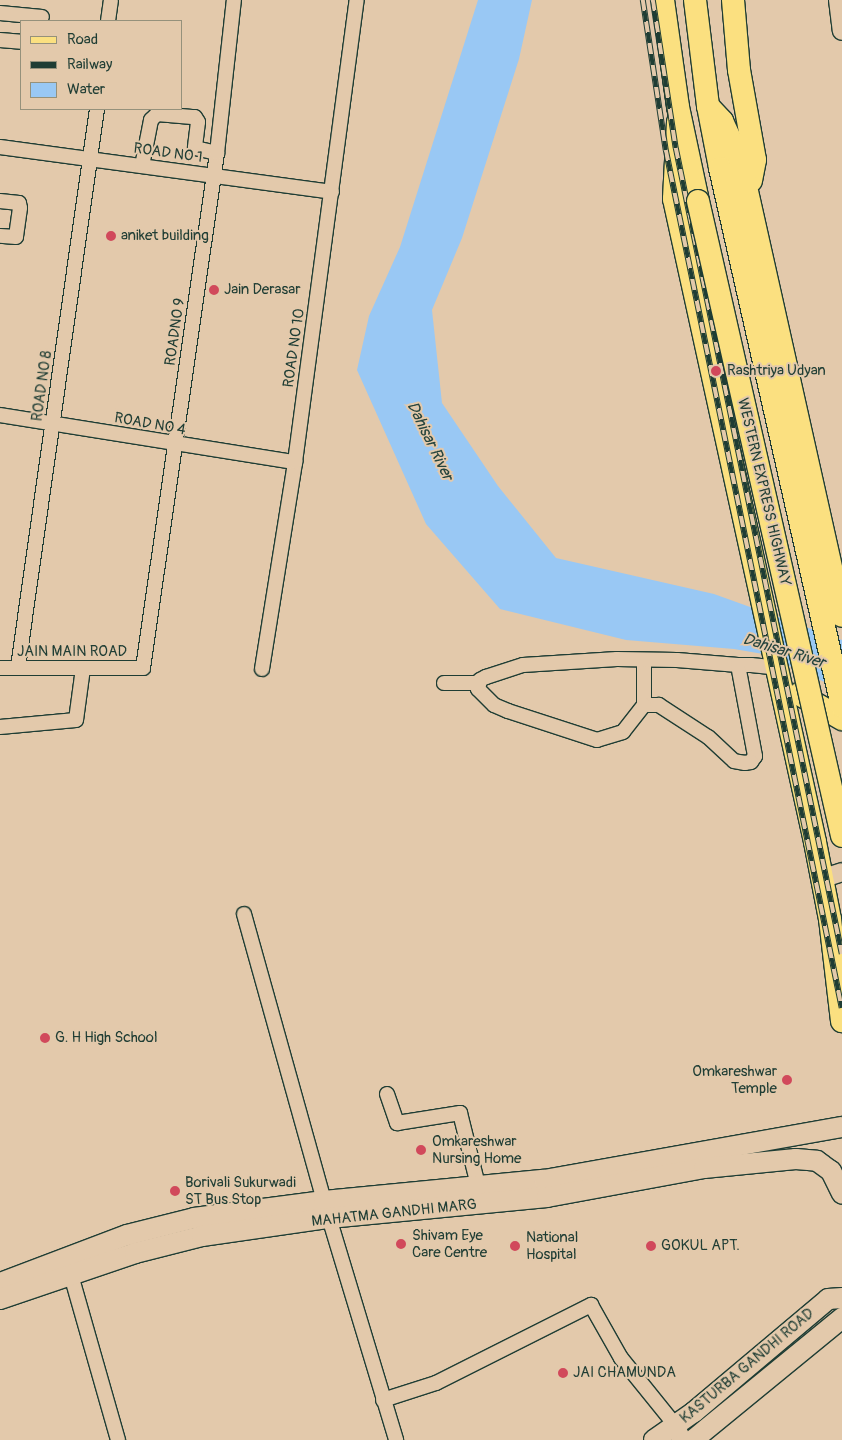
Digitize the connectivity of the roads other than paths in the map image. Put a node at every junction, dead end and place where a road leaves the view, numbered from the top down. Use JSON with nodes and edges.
{"nodes":[{"id":1,"x":111,"y":0,"type":"edge"},
{"id":2,"x":234,"y":0,"type":"edge"},
{"id":3,"x":357,"y":0,"type":"edge"},
{"id":4,"x":663,"y":0,"type":"edge"},
{"id":5,"x":695,"y":0,"type":"edge"},
{"id":6,"x":733,"y":0,"type":"edge"},
{"id":7,"x":838,"y":0,"type":"edge"},
{"id":8,"x":0,"y":13,"type":"edge"},
{"id":9,"x":42,"y":17,"type":"dead end"},
{"id":10,"x":108,"y":20,"type":"edge"},
{"id":11,"x":842,"y":31,"type":"edge"},
{"id":12,"x":0,"y":40,"type":"edge"},
{"id":13,"x":20,"y":42,"type":"edge"},
{"id":14,"x":708,"y":106,"type":"junction"},
{"id":15,"x":678,"y":107,"type":"junction"},
{"id":16,"x":97,"y":110,"type":"edge"},
{"id":17,"x":0,"y":147,"type":"edge"},
{"id":18,"x":217,"y":153,"type":"junction"},
{"id":19,"x":90,"y":159,"type":"junction"},
{"id":20,"x":142,"y":166,"type":"junction"},
{"id":21,"x":213,"y":176,"type":"junction"},
{"id":22,"x":332,"y":192,"type":"junction"},
{"id":23,"x":748,"y":194,"type":"junction"},
{"id":24,"x":0,"y":201,"type":"edge"},
{"id":25,"x":0,"y":236,"type":"edge"},
{"id":26,"x":0,"y":415,"type":"edge"},
{"id":27,"x":52,"y":423,"type":"junction"},
{"id":28,"x":175,"y":445,"type":"junction"},
{"id":29,"x":295,"y":462,"type":"junction"},
{"id":30,"x":842,"y":616,"type":"edge"},
{"id":31,"x":644,"y":660,"type":"junction"},
{"id":32,"x":738,"y":665,"type":"junction"},
{"id":33,"x":18,"y":667,"type":"junction"},
{"id":34,"x":0,"y":668,"type":"edge"},
{"id":35,"x":83,"y":668,"type":"junction"},
{"id":36,"x":144,"y":668,"type":"joint"},
{"id":37,"x":262,"y":670,"type":"dead end"},
{"id":38,"x":779,"y":672,"type":"junction"},
{"id":39,"x":444,"y":683,"type":"dead end"},
{"id":40,"x":478,"y":683,"type":"junction"},
{"id":41,"x":644,"y":705,"type":"junction"},
{"id":42,"x":842,"y":706,"type":"edge"},
{"id":43,"x":842,"y":719,"type":"edge"},
{"id":44,"x":0,"y":727,"type":"edge"},
{"id":45,"x":842,"y":835,"type":"edge"},
{"id":46,"x":815,"y":842,"type":"junction"},
{"id":47,"x":832,"y":876,"type":"edge"},
{"id":48,"x":244,"y":914,"type":"dead end"},
{"id":49,"x":842,"y":1021,"type":"edge"},
{"id":50,"x":387,"y":1094,"type":"dead end"},
{"id":51,"x":842,"y":1127,"type":"edge"},
{"id":52,"x":479,"y":1189,"type":"junction"},
{"id":53,"x":842,"y":1194,"type":"edge"},
{"id":54,"x":327,"y":1210,"type":"junction"},
{"id":55,"x":69,"y":1266,"type":"junction"},
{"id":56,"x":0,"y":1283,"type":"edge"},
{"id":57,"x":842,"y":1298,"type":"edge"},
{"id":58,"x":0,"y":1299,"type":"edge"},
{"id":59,"x":842,"y":1318,"type":"edge"},
{"id":60,"x":383,"y":1400,"type":"junction"},
{"id":61,"x":694,"y":1412,"type":"junction"},
{"id":62,"x":678,"y":1433,"type":"edge"},
{"id":63,"x":702,"y":1437,"type":"edge"},
{"id":64,"x":118,"y":1440,"type":"edge"},
{"id":65,"x":396,"y":1440,"type":"edge"},
{"id":66,"x":654,"y":1440,"type":"edge"}],
"edges":[{"from":1,"to":10,"type":"street"},
{"from":2,"to":18,"type":"street","name":"ROADNO 9"},
{"from":3,"to":22,"type":"street","name":"ROAD NO 10"},
{"from":4,"to":15,"type":"main road","name":"WESTERN EXPRESS HIGHWAY"},
{"from":5,"to":14,"type":"main road","name":"WESTERN EXPRESS HIGHWAY"},
{"from":6,"to":23,"type":"main road"},
{"from":7,"to":11,"type":"street"},
{"from":8,"to":9,"type":"street"},
{"from":12,"to":13,"type":"street"},
{"from":14,"to":23,"type":"main road"},
{"from":14,"to":42,"type":"main road","name":"WESTERN EXPRESS HIGHWAY"},
{"from":15,"to":38,"type":"main road"},
{"from":15,"to":45,"type":"main road","name":"WESTERN EXPRESS HIGHWAY","bridge":true},
{"from":16,"to":19,"type":"street","name":"ROAD NO 8"},
{"from":17,"to":19,"type":"street","name":"ROAD NO 1"},
{"from":18,"to":20,"type":"street"},
{"from":18,"to":21,"type":"street","name":"ROADNO 9"},
{"from":19,"to":20,"type":"street","name":"ROAD NO 1"},
{"from":19,"to":27,"type":"street","name":"ROAD NO 8"},
{"from":20,"to":21,"type":"street","name":"ROAD NO 1"},
{"from":21,"to":22,"type":"street","name":"ROAD NO 1"},
{"from":21,"to":28,"type":"street","name":"ROADNO 9"},
{"from":22,"to":29,"type":"street","name":"ROAD NO 10"},
{"from":23,"to":30,"type":"main road"},
{"from":24,"to":25,"type":"street"},
{"from":26,"to":27,"type":"street","name":"ROAD NO 4"},
{"from":27,"to":28,"type":"street","name":"ROAD NO 4"},
{"from":27,"to":33,"type":"street","name":"ROAD NO 8"},
{"from":28,"to":29,"type":"street","name":"ROAD NO 4"},
{"from":28,"to":36,"type":"street","name":"ROADNO 9"},
{"from":29,"to":37,"type":"street","name":"ROAD NO 10"},
{"from":31,"to":32,"type":"street"},
{"from":31,"to":40,"type":"street"},
{"from":31,"to":41,"type":"street"},
{"from":32,"to":38,"type":"street"},
{"from":32,"to":41,"type":"street"},
{"from":33,"to":34,"type":"street","name":"JAIN MAIN ROAD"},
{"from":33,"to":35,"type":"street","name":"JAIN MAIN ROAD"},
{"from":35,"to":36,"type":"street","name":"JAIN MAIN ROAD"},
{"from":35,"to":44,"type":"street"},
{"from":38,"to":43,"type":"main road"},
{"from":38,"to":46,"type":"main road"},
{"from":39,"to":40,"type":"street"},
{"from":40,"to":41,"type":"street"},
{"from":45,"to":46,"type":"street"},
{"from":46,"to":47,"type":"main road"},
{"from":47,"to":49,"type":"main road"},
{"from":48,"to":54,"type":"street"},
{"from":50,"to":52,"type":"street"},
{"from":51,"to":52,"type":"main road"},
{"from":52,"to":54,"type":"main road"},
{"from":53,"to":54,"type":"main road","name":"MAHATMA GANDHI MARG"},
{"from":54,"to":55,"type":"main road"},
{"from":54,"to":60,"type":"street"},
{"from":55,"to":56,"type":"main road"},
{"from":55,"to":58,"type":"main road"},
{"from":55,"to":64,"type":"street"},
{"from":57,"to":61,"type":"main road","name":"KASTURBA GANDHI ROAD"},
{"from":59,"to":63,"type":"main road"},
{"from":60,"to":62,"type":"street"},
{"from":60,"to":65,"type":"street"},
{"from":61,"to":62,"type":"main road","name":"KASTURBA GANDHI ROAD"},
{"from":61,"to":63,"type":"street"},
{"from":62,"to":66,"type":"main road","name":"KASTURBA GANDHI ROAD"}]}
